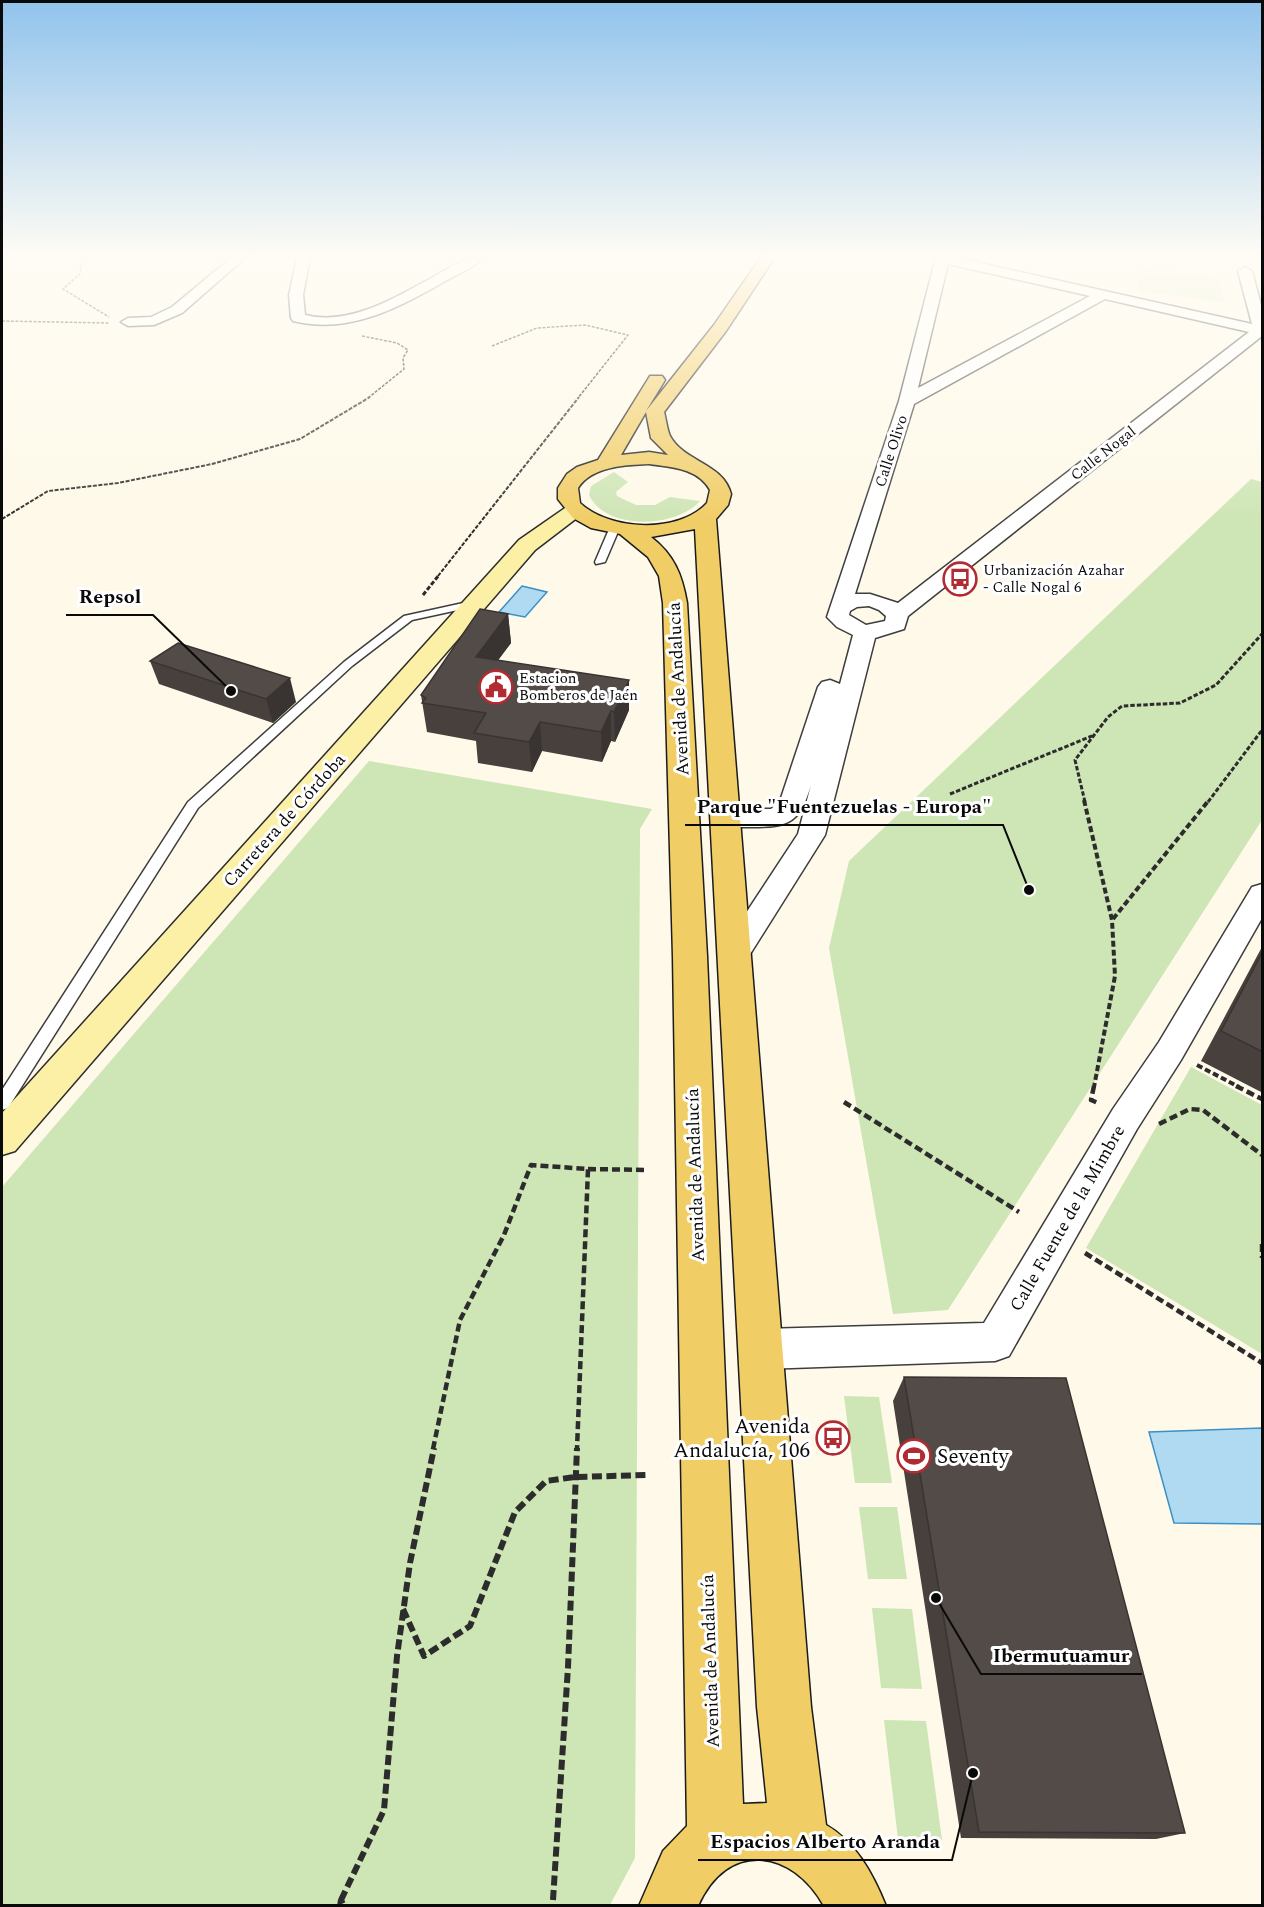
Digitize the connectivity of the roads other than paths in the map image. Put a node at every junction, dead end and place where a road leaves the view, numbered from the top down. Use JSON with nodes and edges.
{"nodes":[{"id":1,"x":706,"y":346,"type":"edge"},
{"id":2,"x":920,"y":346,"type":"edge"},
{"id":3,"x":1008,"y":346,"type":"edge"},
{"id":4,"x":1241,"y":346,"type":"edge"},
{"id":5,"x":664,"y":369,"type":"dead end"},
{"id":6,"x":907,"y":401,"type":"junction"},
{"id":7,"x":606,"y":463,"type":"junction"},
{"id":8,"x":690,"y":465,"type":"junction"},
{"id":9,"x":575,"y":510,"type":"junction"},
{"id":10,"x":705,"y":516,"type":"junction"},
{"id":11,"x":621,"y":528,"type":"junction"},
{"id":12,"x":600,"y":562,"type":"dead end"},
{"id":13,"x":477,"y":603,"type":"junction"},
{"id":14,"x":897,"y":614,"type":"junction"},
{"id":15,"x":851,"y":622,"type":"junction"},
{"id":16,"x":726,"y":819,"type":"junction"},
{"id":17,"x":1263,"y":894,"type":"edge"},
{"id":18,"x":736,"y":951,"type":"junction"},
{"id":19,"x":2,"y":1103,"type":"edge"},
{"id":20,"x":2,"y":1139,"type":"edge"},
{"id":21,"x":759,"y":1349,"type":"junction"},
{"id":22,"x":799,"y":1839,"type":"junction"},
{"id":23,"x":716,"y":1840,"type":"junction"},
{"id":24,"x":668,"y":1905,"type":"edge"},
{"id":25,"x":857,"y":1905,"type":"edge"}],
"edges":[{"from":1,"to":8,"type":"main road"},
{"from":2,"to":6,"type":"street","name":"Calle Olivo"},
{"from":3,"to":6,"type":"street"},
{"from":4,"to":14,"type":"street","name":"Calle Nogal"},
{"from":5,"to":7,"type":"main road"},
{"from":6,"to":15,"type":"street","name":"Calle Olivo"},
{"from":7,"to":8,"type":"main road"},
{"from":7,"to":9,"type":"main road"},
{"from":8,"to":10,"type":"main road"},
{"from":9,"to":11,"type":"main road"},
{"from":9,"to":13,"type":"main road","name":"Carretera de Córdoba"},
{"from":10,"to":11,"type":"main road"},
{"from":10,"to":16,"type":"main road","name":"Avenida de Andalucía"},
{"from":11,"to":12,"type":"lane"},
{"from":11,"to":23,"type":"main road","name":"Avenida de Andalucía"},
{"from":13,"to":19,"type":"lane"},
{"from":13,"to":20,"type":"main road","name":"Carretera de Córdoba"},
{"from":14,"to":15,"type":"street","name":"Calle Nogal"},
{"from":14,"to":15,"type":"street"},
{"from":15,"to":16,"type":"street","name":"Calle Olivo"},
{"from":15,"to":18,"type":"street","name":"Calle Olivo"},
{"from":16,"to":18,"type":"main road","name":"Avenida de Andalucía"},
{"from":17,"to":21,"type":"street","name":"Calle Fuente de la Mimbre"},
{"from":18,"to":21,"type":"main road","name":"Avenida de Andalucía"},
{"from":21,"to":22,"type":"main road","name":"Avenida de Andalucía"},
{"from":22,"to":23,"type":"main road"},
{"from":22,"to":25,"type":"main road"},
{"from":23,"to":24,"type":"main road"}]}
